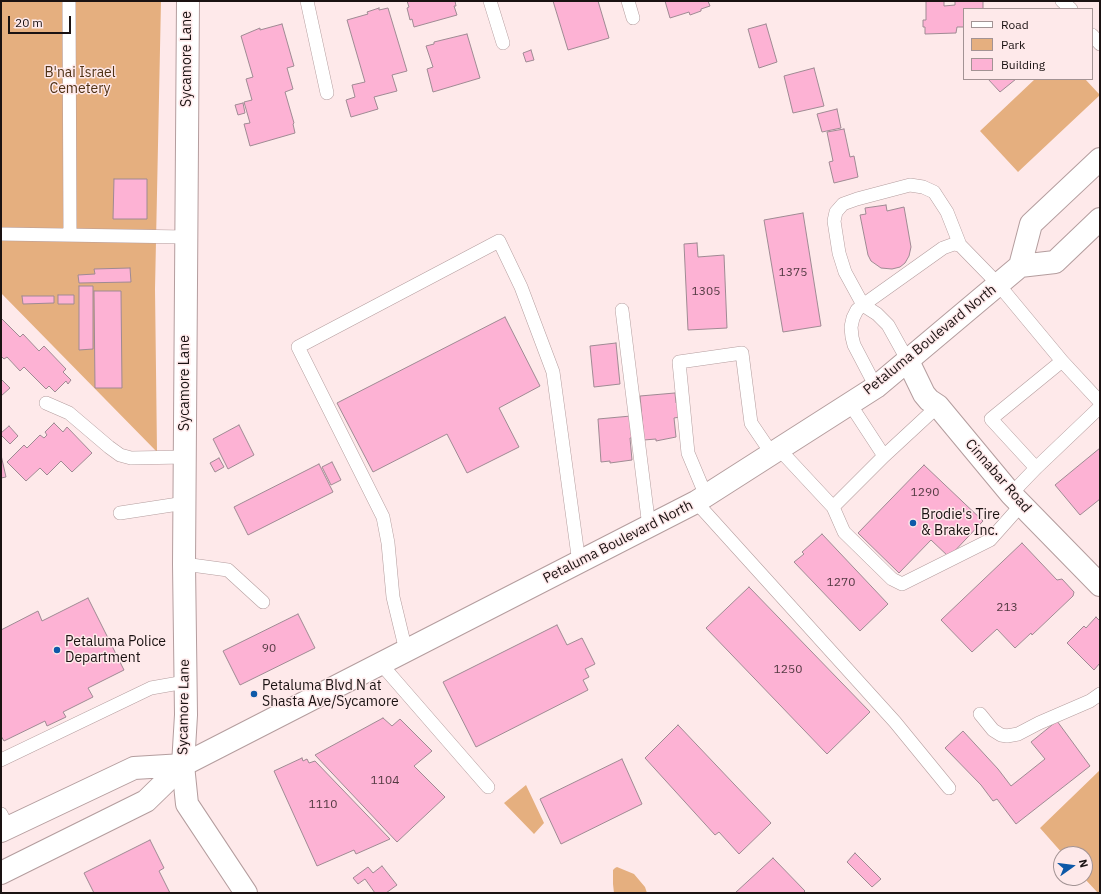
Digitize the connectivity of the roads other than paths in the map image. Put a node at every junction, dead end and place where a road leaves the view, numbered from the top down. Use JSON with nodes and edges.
{"nodes":[{"id":1,"x":69,"y":1,"type":"edge"},
{"id":2,"x":188,"y":1,"type":"edge"},
{"id":3,"x":307,"y":1,"type":"edge"},
{"id":4,"x":490,"y":1,"type":"edge"},
{"id":5,"x":628,"y":1,"type":"edge"},
{"id":6,"x":1062,"y":1,"type":"edge"},
{"id":7,"x":1070,"y":8,"type":"edge"},
{"id":8,"x":633,"y":18,"type":"dead end"},
{"id":9,"x":1093,"y":36,"type":"edge"},
{"id":10,"x":503,"y":43,"type":"dead end"},
{"id":11,"x":1100,"y":44,"type":"edge"},
{"id":12,"x":327,"y":93,"type":"dead end"},
{"id":13,"x":1100,"y":159,"type":"edge"},
{"id":14,"x":1100,"y":219,"type":"edge"},
{"id":15,"x":1,"y":234,"type":"edge"},
{"id":16,"x":70,"y":235,"type":"junction"},
{"id":17,"x":186,"y":237,"type":"junction"},
{"id":18,"x":960,"y":245,"type":"junction"},
{"id":19,"x":1020,"y":266,"type":"junction"},
{"id":20,"x":998,"y":284,"type":"junction"},
{"id":21,"x":863,"y":305,"type":"junction"},
{"id":22,"x":622,"y":310,"type":"dead end"},
{"id":23,"x":908,"y":361,"type":"junction"},
{"id":24,"x":1062,"y":361,"type":"junction"},
{"id":25,"x":876,"y":387,"type":"junction"},
{"id":26,"x":1100,"y":402,"type":"edge"},
{"id":27,"x":46,"y":403,"type":"dead end"},
{"id":28,"x":850,"y":404,"type":"junction"},
{"id":29,"x":938,"y":406,"type":"junction"},
{"id":30,"x":1100,"y":407,"type":"edge"},
{"id":31,"x":775,"y":452,"type":"junction"},
{"id":32,"x":884,"y":456,"type":"junction"},
{"id":33,"x":185,"y":457,"type":"junction"},
{"id":34,"x":1036,"y":468,"type":"junction"},
{"id":35,"x":701,"y":499,"type":"junction"},
{"id":36,"x":1016,"y":499,"type":"junction"},
{"id":37,"x":185,"y":503,"type":"junction"},
{"id":38,"x":833,"y":507,"type":"junction"},
{"id":39,"x":120,"y":513,"type":"dead end"},
{"id":40,"x":649,"y":527,"type":"junction"},
{"id":41,"x":579,"y":563,"type":"junction"},
{"id":42,"x":184,"y":564,"type":"junction"},
{"id":43,"x":1100,"y":585,"type":"edge"},
{"id":44,"x":263,"y":602,"type":"dead end"},
{"id":45,"x":406,"y":651,"type":"junction"},
{"id":46,"x":381,"y":664,"type":"junction"},
{"id":47,"x":185,"y":682,"type":"junction"},
{"id":48,"x":1100,"y":694,"type":"edge"},
{"id":49,"x":980,"y":714,"type":"dead end"},
{"id":50,"x":1,"y":760,"type":"edge"},
{"id":51,"x":183,"y":765,"type":"junction"},
{"id":52,"x":488,"y":787,"type":"dead end"},
{"id":53,"x":949,"y":788,"type":"dead end"},
{"id":54,"x":3,"y":824,"type":"edge"},
{"id":55,"x":1,"y":873,"type":"edge"},
{"id":56,"x":246,"y":893,"type":"edge"}],
"edges":[{"from":1,"to":16,"type":"lane"},
{"from":2,"to":17,"type":"main road","name":"Sycamore Lane"},
{"from":3,"to":12,"type":"lane"},
{"from":4,"to":10,"type":"lane"},
{"from":5,"to":8,"type":"lane"},
{"from":6,"to":7,"type":"lane"},
{"from":9,"to":11,"type":"lane"},
{"from":13,"to":19,"type":"main road"},
{"from":14,"to":19,"type":"main road"},
{"from":15,"to":16,"type":"lane"},
{"from":16,"to":17,"type":"lane"},
{"from":17,"to":33,"type":"main road","name":"Sycamore Lane"},
{"from":18,"to":20,"type":"lane"},
{"from":18,"to":21,"type":"lane"},
{"from":18,"to":21,"type":"lane"},
{"from":19,"to":20,"type":"main road","name":"Petaluma Boulevard North"},
{"from":20,"to":23,"type":"main road","name":"Petaluma Boulevard North"},
{"from":20,"to":24,"type":"lane"},
{"from":21,"to":23,"type":"lane"},
{"from":21,"to":25,"type":"lane"},
{"from":22,"to":40,"type":"lane"},
{"from":23,"to":25,"type":"main road","name":"Petaluma Boulevard North"},
{"from":23,"to":29,"type":"main road","name":"Cinnabar Road"},
{"from":24,"to":26,"type":"lane"},
{"from":24,"to":34,"type":"lane"},
{"from":25,"to":28,"type":"main road","name":"Petaluma Boulevard North"},
{"from":27,"to":33,"type":"lane"},
{"from":28,"to":31,"type":"main road","name":"Petaluma Boulevard North"},
{"from":28,"to":32,"type":"lane"},
{"from":29,"to":32,"type":"lane"},
{"from":29,"to":36,"type":"main road","name":"Cinnabar Road"},
{"from":30,"to":34,"type":"lane"},
{"from":31,"to":35,"type":"main road","name":"Petaluma Boulevard North"},
{"from":31,"to":35,"type":"lane"},
{"from":31,"to":38,"type":"lane"},
{"from":32,"to":38,"type":"lane"},
{"from":33,"to":37,"type":"main road","name":"Sycamore Lane"},
{"from":34,"to":36,"type":"lane"},
{"from":35,"to":40,"type":"main road","name":"Petaluma Boulevard North"},
{"from":35,"to":53,"type":"lane"},
{"from":36,"to":38,"type":"lane"},
{"from":36,"to":43,"type":"main road","name":"Cinnabar Road"},
{"from":37,"to":39,"type":"lane"},
{"from":37,"to":42,"type":"main road","name":"Sycamore Lane"},
{"from":40,"to":41,"type":"main road","name":"Petaluma Boulevard North"},
{"from":41,"to":45,"type":"main road","name":"Petaluma Boulevard North"},
{"from":41,"to":45,"type":"lane"},
{"from":42,"to":44,"type":"lane"},
{"from":42,"to":47,"type":"main road","name":"Sycamore Lane"},
{"from":45,"to":46,"type":"main road","name":"Petaluma Boulevard North"},
{"from":46,"to":51,"type":"main road","name":"Petaluma Boulevard North"},
{"from":46,"to":52,"type":"lane"},
{"from":47,"to":50,"type":"lane"},
{"from":47,"to":51,"type":"main road","name":"Sycamore Lane"},
{"from":48,"to":49,"type":"lane"},
{"from":51,"to":54,"type":"main road","name":"Petaluma Boulevard North"},
{"from":51,"to":55,"type":"main road","name":"Petaluma Boulevard North"},
{"from":51,"to":56,"type":"main road","name":"Sycamore Lane"}]}
